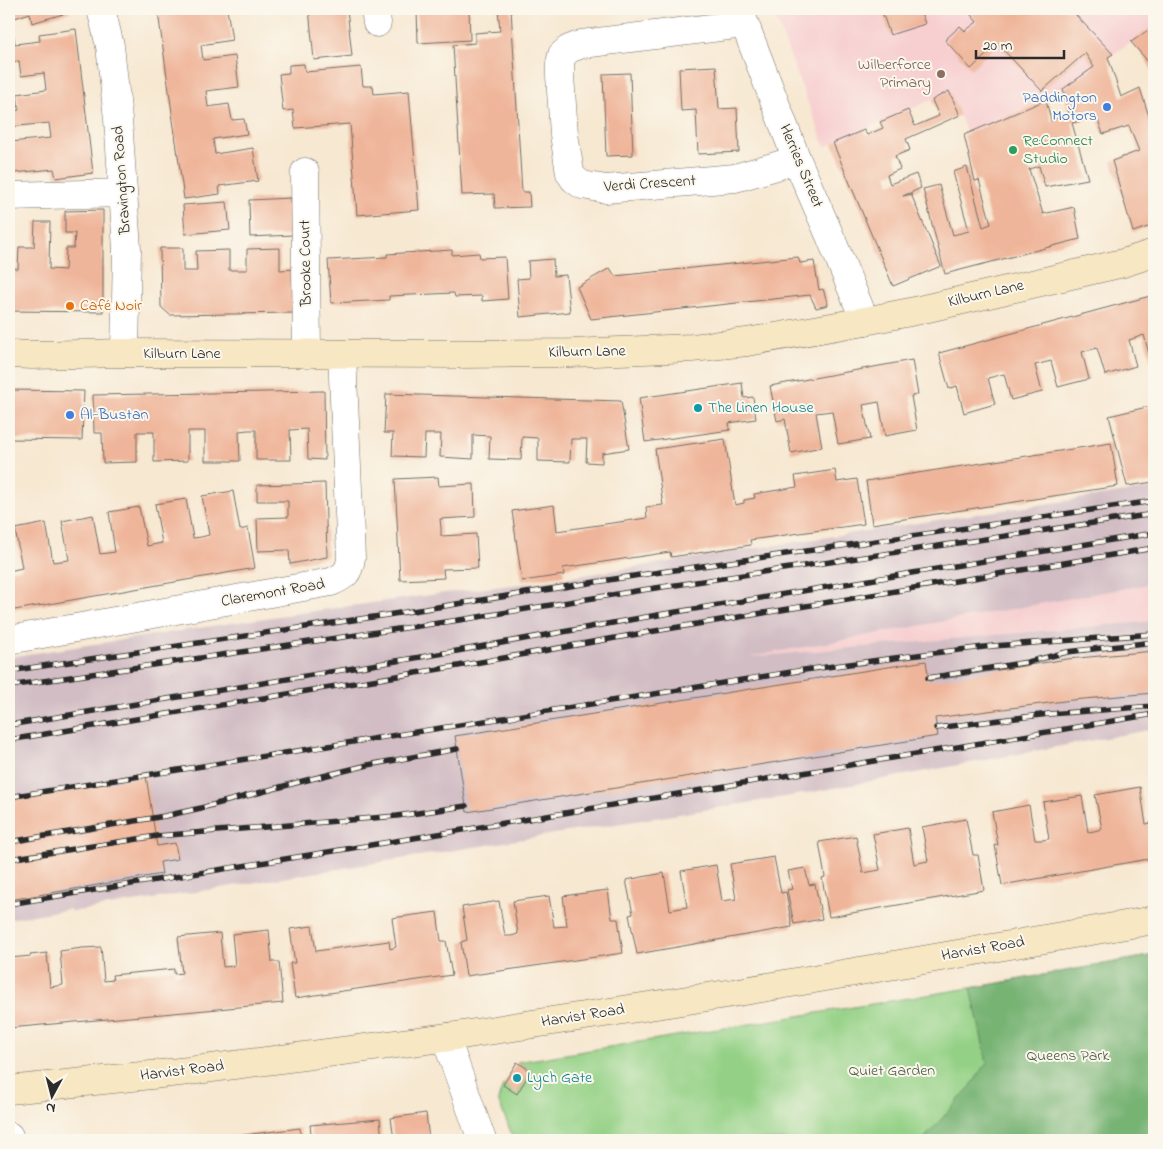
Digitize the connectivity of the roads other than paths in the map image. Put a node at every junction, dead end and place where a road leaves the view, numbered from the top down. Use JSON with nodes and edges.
{"nodes":[{"id":1,"x":101,"y":9,"type":"edge"},
{"id":2,"x":742,"y":16,"type":"edge"},
{"id":3,"x":797,"y":160,"type":"junction"},
{"id":4,"x":305,"y":172,"type":"dead end"},
{"id":5,"x":123,"y":193,"type":"junction"},
{"id":6,"x":9,"y":196,"type":"edge"},
{"id":7,"x":1154,"y":253,"type":"edge"},
{"id":8,"x":865,"y":321,"type":"junction"},
{"id":9,"x":125,"y":353,"type":"junction"},
{"id":10,"x":9,"y":354,"type":"edge"},
{"id":11,"x":307,"y":354,"type":"junction"},
{"id":12,"x":342,"y":354,"type":"junction"},
{"id":13,"x":9,"y":640,"type":"edge"},
{"id":14,"x":1154,"y":920,"type":"edge"},
{"id":15,"x":449,"y":1037,"type":"junction"},
{"id":16,"x":9,"y":1090,"type":"edge"},
{"id":17,"x":9,"y":1136,"type":"edge"},
{"id":18,"x":10,"y":1140,"type":"edge"},
{"id":19,"x":482,"y":1140,"type":"edge"}],
"edges":[{"from":1,"to":5,"type":"street","name":"Bravington Road"},
{"from":2,"to":3,"type":"street","name":"Herries Street"},
{"from":2,"to":3,"type":"street","name":"Verdi Crescent"},
{"from":3,"to":8,"type":"street","name":"Herries Street"},
{"from":4,"to":11,"type":"street","name":"Brooke Court"},
{"from":5,"to":6,"type":"street"},
{"from":5,"to":9,"type":"street","name":"Bravington Road"},
{"from":7,"to":8,"type":"main road","name":"Kilburn Lane"},
{"from":8,"to":12,"type":"main road","name":"Kilburn Lane"},
{"from":9,"to":10,"type":"main road","name":"Kilburn Lane"},
{"from":9,"to":11,"type":"main road","name":"Kilburn Lane"},
{"from":11,"to":12,"type":"main road","name":"Kilburn Lane"},
{"from":12,"to":13,"type":"street","name":"Claremont Road"},
{"from":14,"to":15,"type":"main road","name":"Harvist Road"},
{"from":15,"to":16,"type":"main road","name":"Harvist Road"},
{"from":15,"to":19,"type":"street"},
{"from":17,"to":18,"type":"street"}]}
